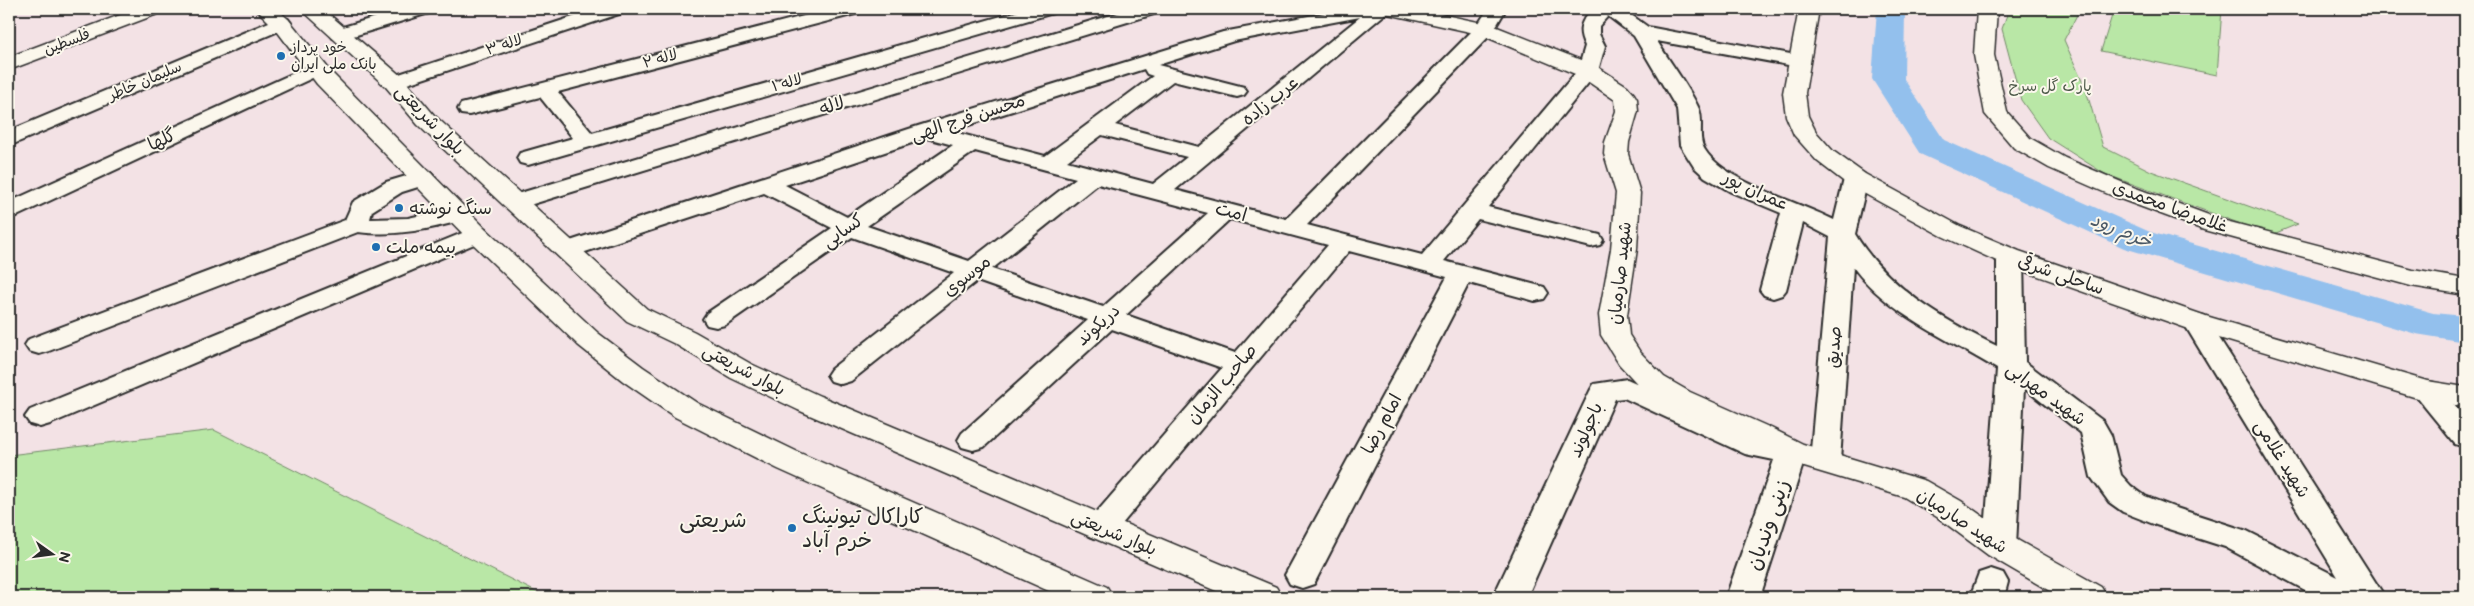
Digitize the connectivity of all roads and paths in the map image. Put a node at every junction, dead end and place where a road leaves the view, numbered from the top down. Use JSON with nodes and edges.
{"nodes":[{"id":1,"x":132,"y":9,"type":"edge"},
{"id":2,"x":153,"y":9,"type":"edge"},
{"id":3,"x":311,"y":9,"type":"edge"},
{"id":4,"x":422,"y":9,"type":"edge"},
{"id":5,"x":615,"y":9,"type":"edge"},
{"id":6,"x":852,"y":9,"type":"edge"},
{"id":7,"x":1046,"y":9,"type":"edge"},
{"id":8,"x":1150,"y":9,"type":"edge"},
{"id":9,"x":1375,"y":9,"type":"edge"},
{"id":10,"x":1382,"y":9,"type":"edge"},
{"id":11,"x":1497,"y":9,"type":"edge"},
{"id":12,"x":1604,"y":9,"type":"edge"},
{"id":13,"x":1611,"y":9,"type":"edge"},
{"id":14,"x":1810,"y":9,"type":"edge"},
{"id":15,"x":1987,"y":9,"type":"edge"},
{"id":16,"x":1401,"y":10,"type":"edge"},
{"id":17,"x":276,"y":11,"type":"edge"},
{"id":18,"x":112,"y":14,"type":"edge"},
{"id":19,"x":1486,"y":29,"type":"junction"},
{"id":20,"x":1642,"y":32,"type":"junction"},
{"id":21,"x":340,"y":34,"type":"junction"},
{"id":22,"x":9,"y":55,"type":"edge"},
{"id":23,"x":1799,"y":61,"type":"junction"},
{"id":24,"x":9,"y":64,"type":"edge"},
{"id":25,"x":1133,"y":65,"type":"junction"},
{"id":26,"x":316,"y":69,"type":"junction"},
{"id":27,"x":1588,"y":71,"type":"junction"},
{"id":28,"x":1169,"y":74,"type":"junction"},
{"id":29,"x":394,"y":82,"type":"junction"},
{"id":30,"x":544,"y":89,"type":"junction"},
{"id":31,"x":1236,"y":91,"type":"dead end"},
{"id":32,"x":416,"y":108,"type":"junction"},
{"id":33,"x":469,"y":109,"type":"dead end"},
{"id":34,"x":371,"y":126,"type":"junction"},
{"id":35,"x":1099,"y":127,"type":"junction"},
{"id":36,"x":926,"y":132,"type":"junction"},
{"id":37,"x":9,"y":139,"type":"edge"},
{"id":38,"x":587,"y":141,"type":"junction"},
{"id":39,"x":971,"y":143,"type":"junction"},
{"id":40,"x":1204,"y":155,"type":"junction"},
{"id":41,"x":528,"y":158,"type":"dead end"},
{"id":42,"x":1049,"y":164,"type":"junction"},
{"id":43,"x":1094,"y":176,"type":"junction"},
{"id":44,"x":423,"y":178,"type":"junction"},
{"id":45,"x":1856,"y":179,"type":"junction"},
{"id":46,"x":765,"y":184,"type":"junction"},
{"id":47,"x":1157,"y":193,"type":"junction"},
{"id":48,"x":515,"y":202,"type":"junction"},
{"id":49,"x":1473,"y":210,"type":"junction"},
{"id":50,"x":1794,"y":210,"type":"junction"},
{"id":51,"x":9,"y":211,"type":"edge"},
{"id":52,"x":1225,"y":211,"type":"junction"},
{"id":53,"x":356,"y":224,"type":"junction"},
{"id":54,"x":468,"y":224,"type":"junction"},
{"id":55,"x":848,"y":227,"type":"junction"},
{"id":56,"x":1291,"y":228,"type":"junction"},
{"id":57,"x":1843,"y":234,"type":"junction"},
{"id":58,"x":1591,"y":240,"type":"dead end"},
{"id":59,"x":1344,"y":242,"type":"junction"},
{"id":60,"x":566,"y":250,"type":"junction"},
{"id":61,"x":2010,"y":257,"type":"junction"},
{"id":62,"x":1428,"y":264,"type":"junction"},
{"id":63,"x":973,"y":271,"type":"junction"},
{"id":64,"x":1462,"y":273,"type":"junction"},
{"id":65,"x":2465,"y":287,"type":"edge"},
{"id":66,"x":1773,"y":290,"type":"dead end"},
{"id":67,"x":1535,"y":293,"type":"dead end"},
{"id":68,"x":1106,"y":317,"type":"junction"},
{"id":69,"x":716,"y":319,"type":"dead end"},
{"id":70,"x":2196,"y":322,"type":"junction"},
{"id":71,"x":39,"y":345,"type":"dead end"},
{"id":72,"x":1239,"y":364,"type":"junction"},
{"id":73,"x":2011,"y":365,"type":"junction"},
{"id":74,"x":840,"y":375,"type":"dead end"},
{"id":75,"x":2425,"y":390,"type":"junction"},
{"id":76,"x":2465,"y":398,"type":"edge"},
{"id":77,"x":40,"y":417,"type":"dead end"},
{"id":78,"x":2465,"y":438,"type":"edge"},
{"id":79,"x":973,"y":440,"type":"dead end"},
{"id":80,"x":1792,"y":452,"type":"junction"},
{"id":81,"x":1825,"y":461,"type":"junction"},
{"id":82,"x":1101,"y":528,"type":"junction"},
{"id":83,"x":2000,"y":546,"type":"junction"},
{"id":84,"x":1302,"y":575,"type":"dead end"},
{"id":85,"x":1095,"y":597,"type":"edge"},
{"id":86,"x":1264,"y":597,"type":"edge"},
{"id":87,"x":1510,"y":597,"type":"edge"},
{"id":88,"x":1743,"y":597,"type":"edge"},
{"id":89,"x":2089,"y":597,"type":"edge"},
{"id":90,"x":2347,"y":597,"type":"edge"},
{"id":91,"x":2368,"y":597,"type":"edge"}],
"edges":[{"from":1,"to":18,"type":"main road","name":"فلسطین"},
{"from":2,"to":24,"type":"main road","name":"فلسطین"},
{"from":3,"to":21,"type":"main road","name":"بلوار شریعتی"},
{"from":4,"to":21,"type":"street"},
{"from":5,"to":29,"type":"street","name":"لاله ۳"},
{"from":6,"to":30,"type":"street","name":"لاله ۲"},
{"from":7,"to":38,"type":"street","name":"لاله ۱"},
{"from":8,"to":48,"type":"street","name":"لاله"},
{"from":9,"to":25,"type":"street","name":"محسن فرج الهی"},
{"from":10,"to":40,"type":"street","name":"عرب زاده"},
{"from":11,"to":19,"type":"street"},
{"from":12,"to":27,"type":"street"},
{"from":13,"to":20,"type":"street","name":"عمران پور"},
{"from":14,"to":23,"type":"main road","name":"ساحلی شرقی"},
{"from":15,"to":65,"type":"main road","name":"غلامرضا محمدی"},
{"from":16,"to":19,"type":"main road","name":"شهید صارمیان"},
{"from":17,"to":26,"type":"main road"},
{"from":17,"to":32,"type":"main road"},
{"from":17,"to":34,"type":"main road"},
{"from":17,"to":37,"type":"street","name":"سلیمان خاطر"},
{"from":18,"to":22,"type":"main road","name":"فلسطین"},
{"from":19,"to":27,"type":"main road","name":"شهید صارمیان"},
{"from":19,"to":56,"type":"street"},
{"from":20,"to":23,"type":"street"},
{"from":20,"to":50,"type":"street","name":"عمران پور"},
{"from":21,"to":29,"type":"main road","name":"بلوار شریعتی"},
{"from":23,"to":45,"type":"main road","name":"ساحلی شرقی"},
{"from":25,"to":28,"type":"street"},
{"from":25,"to":36,"type":"street","name":"محسن فرج الهی"},
{"from":26,"to":34,"type":"main road"},
{"from":26,"to":51,"type":"street","name":"گلها"},
{"from":27,"to":49,"type":"street"},
{"from":27,"to":80,"type":"main road","name":"شهید صارمیان"},
{"from":28,"to":31,"type":"street"},
{"from":28,"to":35,"type":"street"},
{"from":29,"to":32,"type":"main road","name":"بلوار شریعتی"},
{"from":30,"to":33,"type":"street","name":"لاله ۲"},
{"from":30,"to":38,"type":"street"},
{"from":32,"to":48,"type":"main road","name":"بلوار شریعتی"},
{"from":34,"to":44,"type":"main road"},
{"from":35,"to":40,"type":"street"},
{"from":35,"to":42,"type":"street"},
{"from":36,"to":39,"type":"street","name":"امت"},
{"from":36,"to":46,"type":"street","name":"محسن فرج الهی"},
{"from":38,"to":41,"type":"street","name":"لاله ۱"},
{"from":39,"to":42,"type":"street","name":"امت"},
{"from":39,"to":55,"type":"street","name":"کسایی"},
{"from":40,"to":47,"type":"street","name":"عرب زاده"},
{"from":42,"to":43,"type":"street","name":"امت"},
{"from":43,"to":47,"type":"street","name":"امت"},
{"from":43,"to":63,"type":"street","name":"موسوی"},
{"from":44,"to":53,"type":"street"},
{"from":44,"to":54,"type":"main road"},
{"from":45,"to":57,"type":"street","name":"صدیق"},
{"from":45,"to":61,"type":"main road","name":"ساحلی شرقی"},
{"from":46,"to":55,"type":"street"},
{"from":46,"to":60,"type":"street","name":"محسن فرج الهی"},
{"from":47,"to":52,"type":"street","name":"امت"},
{"from":48,"to":60,"type":"main road","name":"بلوار شریعتی"},
{"from":49,"to":58,"type":"street"},
{"from":49,"to":62,"type":"street"},
{"from":50,"to":57,"type":"street","name":"عمران پور"},
{"from":50,"to":66,"type":"street"},
{"from":52,"to":56,"type":"street","name":"امت"},
{"from":52,"to":68,"type":"street","name":"دریکوند"},
{"from":53,"to":54,"type":"street"},
{"from":53,"to":71,"type":"street"},
{"from":54,"to":77,"type":"street"},
{"from":54,"to":85,"type":"main road"},
{"from":55,"to":63,"type":"street"},
{"from":55,"to":69,"type":"street","name":"کسایی"},
{"from":56,"to":59,"type":"street","name":"امت"},
{"from":57,"to":73,"type":"street","name":"شهید مهرابی"},
{"from":57,"to":81,"type":"street","name":"صدیق"},
{"from":59,"to":62,"type":"street","name":"امت"},
{"from":59,"to":72,"type":"street","name":"صاحب الزمان"},
{"from":60,"to":82,"type":"main road","name":"بلوار شریعتی"},
{"from":61,"to":70,"type":"main road","name":"ساحلی شرقی"},
{"from":61,"to":73,"type":"street"},
{"from":62,"to":64,"type":"street","name":"امت"},
{"from":63,"to":68,"type":"street"},
{"from":63,"to":74,"type":"street","name":"موسوی"},
{"from":64,"to":67,"type":"street","name":"امت"},
{"from":64,"to":84,"type":"street","name":"امام رضا"},
{"from":68,"to":72,"type":"street"},
{"from":68,"to":79,"type":"street","name":"دریکوند"},
{"from":70,"to":75,"type":"main road","name":"ساحلی شرقی"},
{"from":70,"to":91,"type":"street","name":"شهید غلامی"},
{"from":72,"to":82,"type":"street","name":"صاحب الزمان"},
{"from":73,"to":83,"type":"street"},
{"from":73,"to":90,"type":"street","name":"شهید مهرابی"},
{"from":75,"to":76,"type":"main road","name":"ساحلی شرقی"},
{"from":75,"to":78,"type":"street"},
{"from":80,"to":81,"type":"main road","name":"شهید صارمیان"},
{"from":80,"to":87,"type":"street","name":"باجولوند"},
{"from":80,"to":88,"type":"street","name":"زینی وندیان"},
{"from":81,"to":83,"type":"main road","name":"شهید صارمیان"},
{"from":82,"to":86,"type":"main road","name":"بلوار شریعتی"},
{"from":83,"to":89,"type":"main road","name":"شهید صارمیان"}]}
